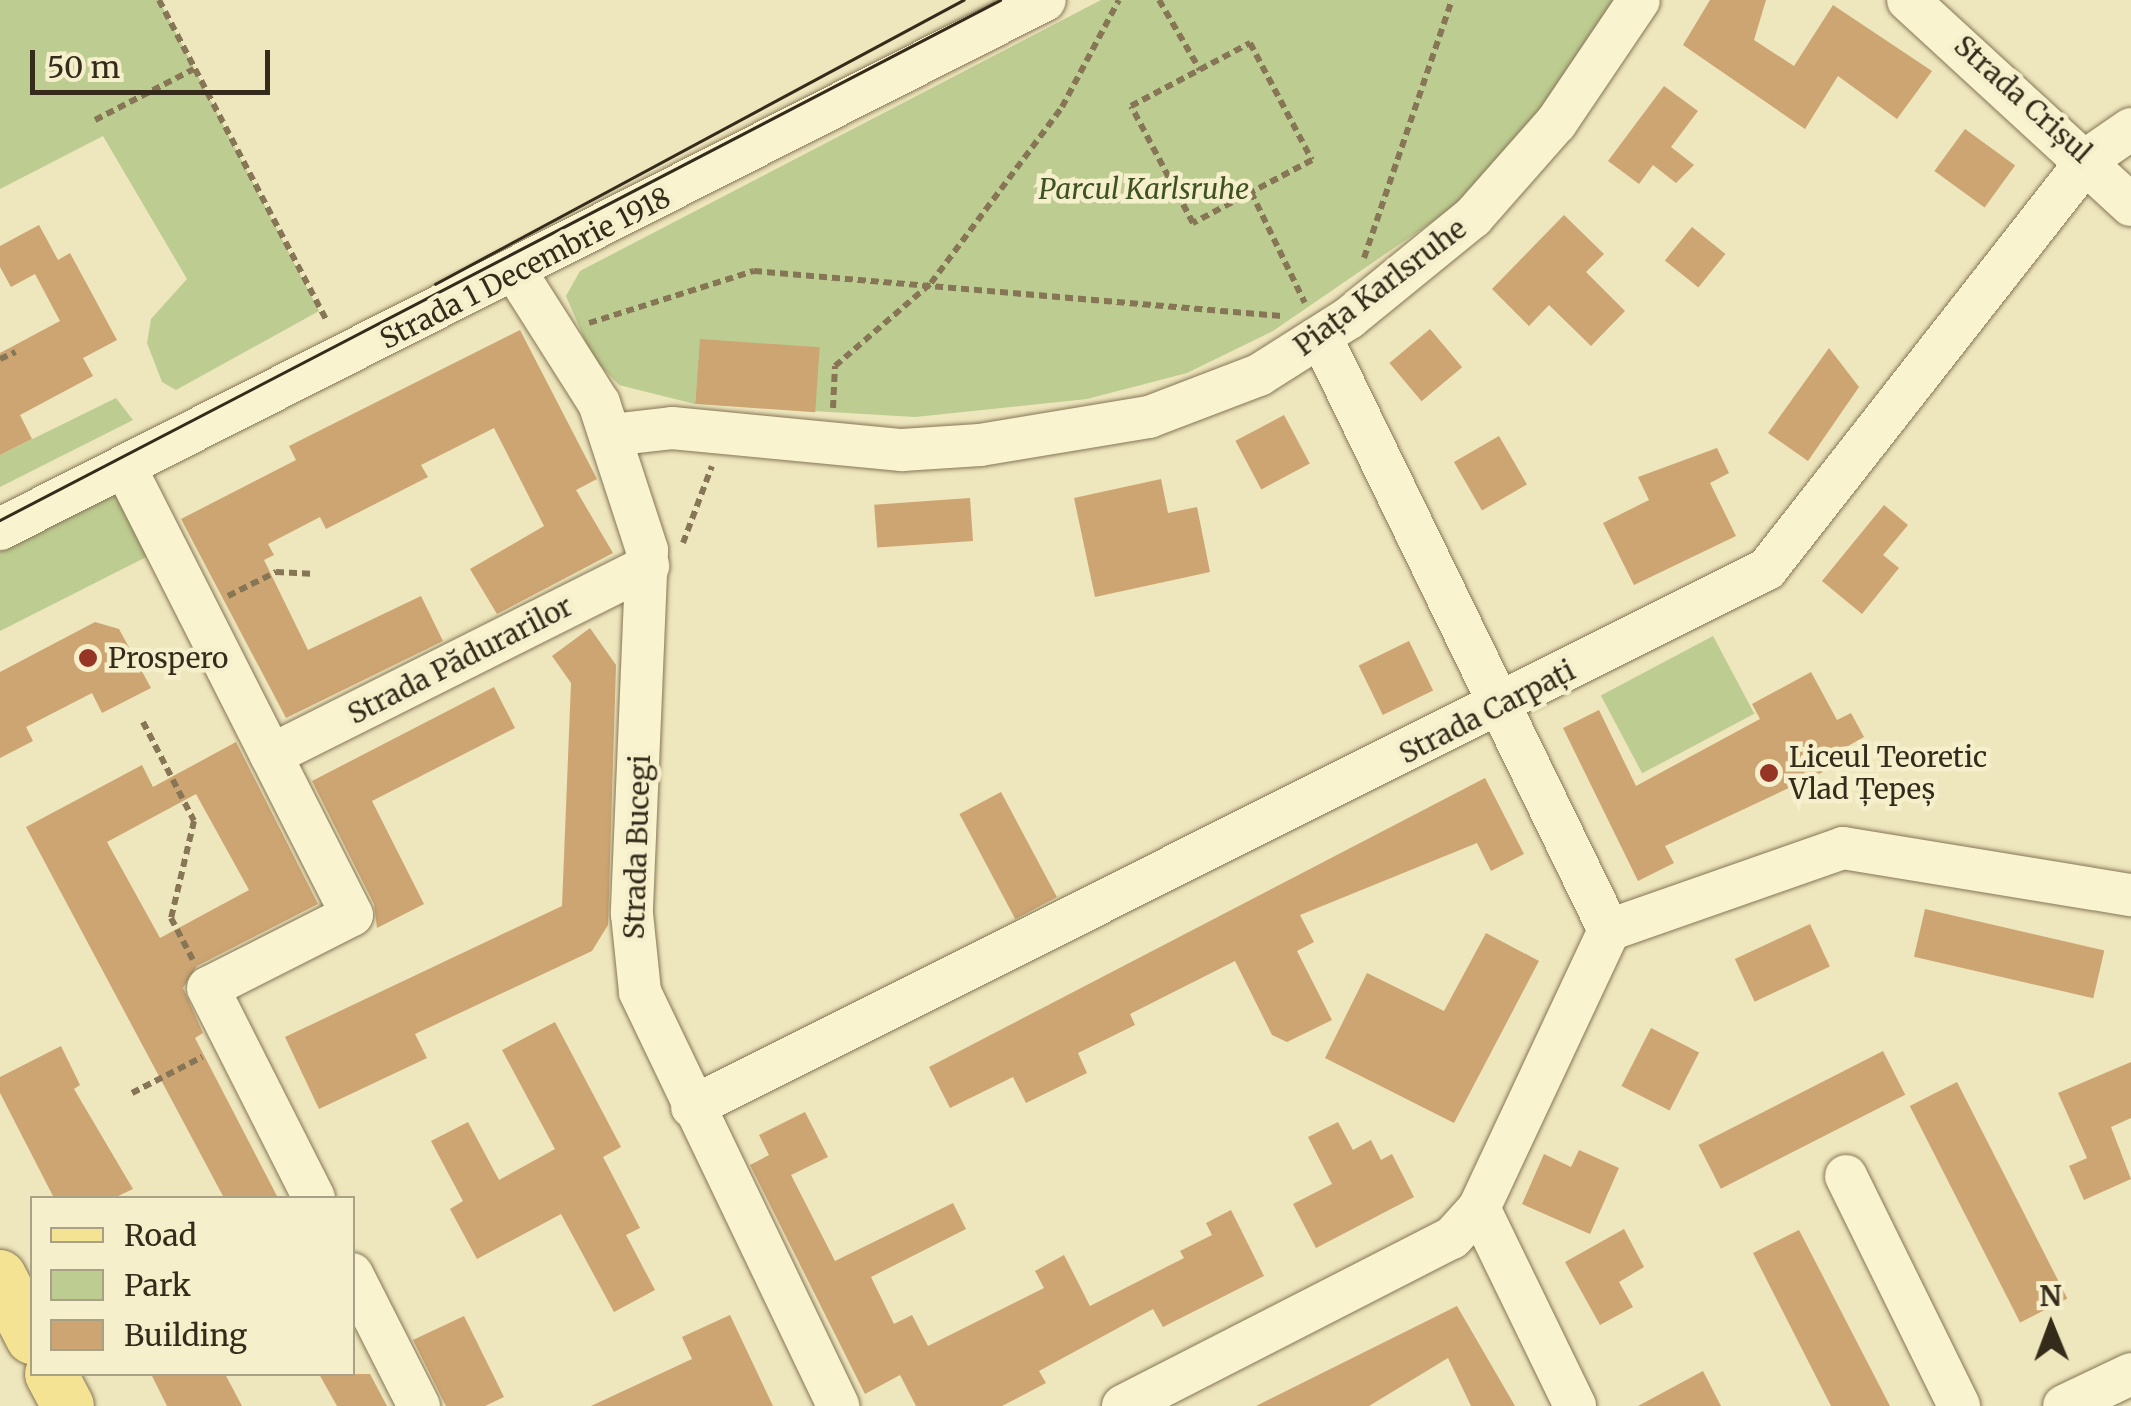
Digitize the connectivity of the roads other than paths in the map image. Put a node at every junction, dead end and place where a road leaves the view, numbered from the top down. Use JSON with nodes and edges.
{"nodes":[{"id":1,"x":1045,"y":0,"type":"edge"},
{"id":2,"x":1639,"y":0,"type":"edge"},
{"id":3,"x":1908,"y":0,"type":"edge"},
{"id":4,"x":2131,"y":129,"type":"edge"},
{"id":5,"x":2089,"y":158,"type":"junction"},
{"id":6,"x":2131,"y":204,"type":"edge"},
{"id":7,"x":517,"y":274,"type":"junction"},
{"id":8,"x":1317,"y":328,"type":"junction"},
{"id":9,"x":611,"y":435,"type":"junction"},
{"id":10,"x":125,"y":467,"type":"junction"},
{"id":11,"x":0,"y":529,"type":"edge"},
{"id":12,"x":662,"y":565,"type":"junction"},
{"id":13,"x":1500,"y":706,"type":"junction"},
{"id":14,"x":271,"y":755,"type":"junction"},
{"id":15,"x":2130,"y":897,"type":"edge"},
{"id":16,"x":1610,"y":930,"type":"junction"},
{"id":17,"x":692,"y":1107,"type":"junction"},
{"id":18,"x":1846,"y":1176,"type":"dead end"},
{"id":19,"x":313,"y":1196,"type":"edge"},
{"id":20,"x":1479,"y":1208,"type":"junction"},
{"id":21,"x":0,"y":1276,"type":"edge"},
{"id":22,"x":355,"y":1280,"type":"edge"},
{"id":23,"x":30,"y":1334,"type":"edge"},
{"id":24,"x":2131,"y":1374,"type":"edge"},
{"id":25,"x":52,"y":1376,"type":"edge"},
{"id":26,"x":68,"y":1406,"type":"edge"},
{"id":27,"x":419,"y":1406,"type":"edge"},
{"id":28,"x":838,"y":1406,"type":"edge"},
{"id":29,"x":1122,"y":1406,"type":"edge"},
{"id":30,"x":1575,"y":1406,"type":"edge"},
{"id":31,"x":1959,"y":1406,"type":"edge"},
{"id":32,"x":2064,"y":1406,"type":"edge"}],
"edges":[{"from":1,"to":7,"type":"street","name":"Strada 1 Decembrie 1918"},
{"from":2,"to":8,"type":"street","name":"Piața Karlsruhe"},
{"from":3,"to":5,"type":"street","name":"Strada Crișul"},
{"from":4,"to":5,"type":"street","name":"Strada Carpați"},
{"from":5,"to":6,"type":"street","name":"Strada Crișul"},
{"from":5,"to":13,"type":"street","name":"Strada Carpați"},
{"from":7,"to":9,"type":"street","name":"Strada Bucegi"},
{"from":7,"to":10,"type":"street","name":"Strada 1 Decembrie 1918"},
{"from":8,"to":9,"type":"street","name":"Piața Karlsruhe"},
{"from":8,"to":13,"type":"street"},
{"from":9,"to":12,"type":"street","name":"Strada Bucegi"},
{"from":10,"to":11,"type":"street","name":"Strada 1 Decembrie 1918"},
{"from":10,"to":14,"type":"street"},
{"from":12,"to":14,"type":"street","name":"Strada Pădurarilor"},
{"from":12,"to":17,"type":"street","name":"Strada Bucegi"},
{"from":13,"to":16,"type":"street"},
{"from":13,"to":17,"type":"street","name":"Strada Carpați"},
{"from":14,"to":19,"type":"street"},
{"from":15,"to":16,"type":"street"},
{"from":16,"to":20,"type":"street"},
{"from":17,"to":28,"type":"street","name":"Strada Bucegi"},
{"from":18,"to":31,"type":"street"},
{"from":20,"to":29,"type":"street"},
{"from":20,"to":30,"type":"street"},
{"from":21,"to":23,"type":"main road"},
{"from":22,"to":27,"type":"street"},
{"from":24,"to":32,"type":"street"},
{"from":25,"to":26,"type":"main road"}]}
